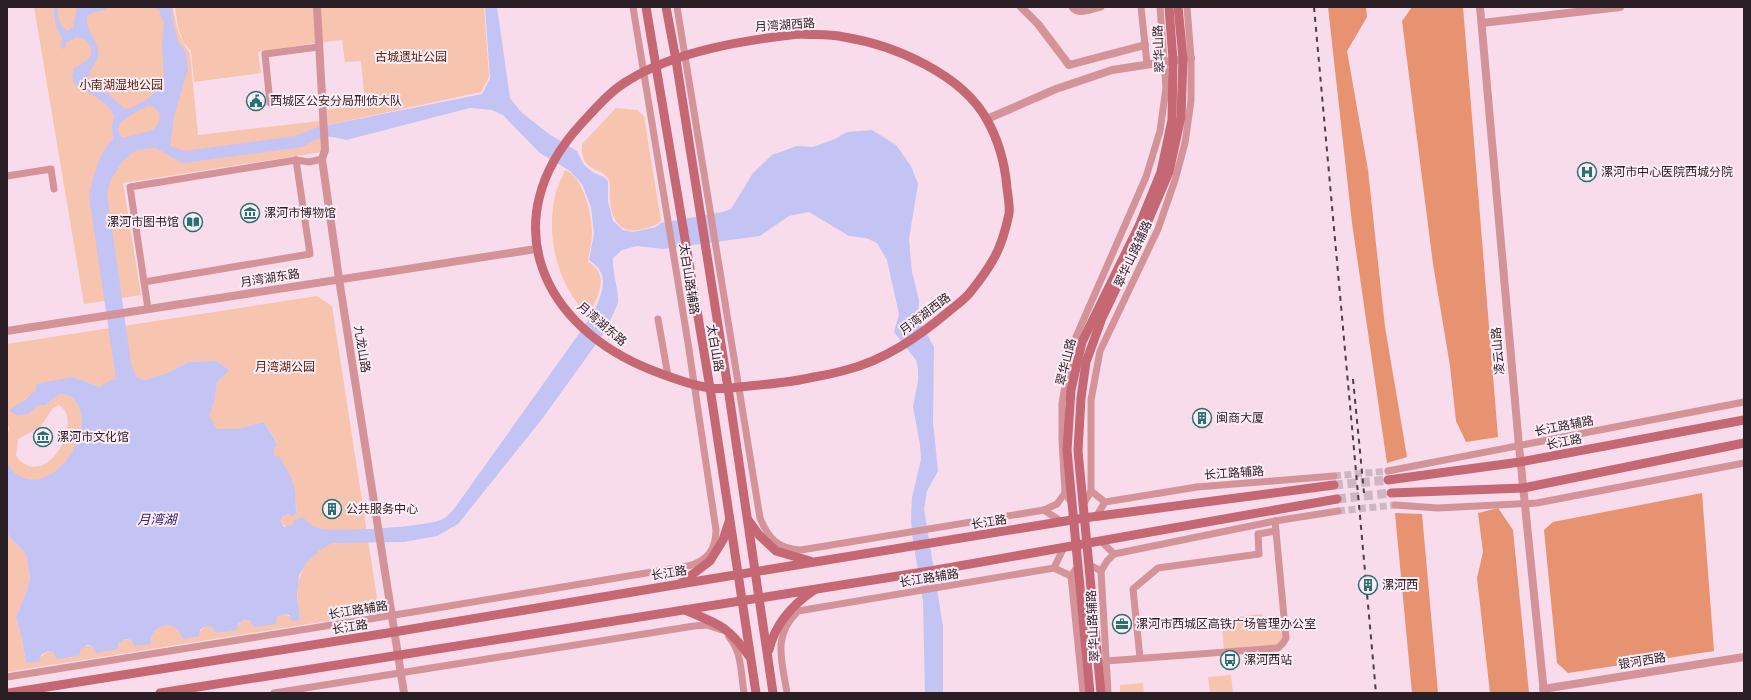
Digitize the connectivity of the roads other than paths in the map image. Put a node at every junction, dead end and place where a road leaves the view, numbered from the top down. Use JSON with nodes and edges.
{"nodes":[{"id":1,"x":316,"y":7,"type":"edge"},
{"id":2,"x":633,"y":7,"type":"edge"},
{"id":3,"x":646,"y":7,"type":"edge"},
{"id":4,"x":666,"y":7,"type":"edge"},
{"id":5,"x":677,"y":7,"type":"edge"},
{"id":6,"x":1021,"y":7,"type":"edge"},
{"id":7,"x":1072,"y":7,"type":"edge"},
{"id":8,"x":1100,"y":7,"type":"edge"},
{"id":9,"x":1141,"y":7,"type":"edge"},
{"id":10,"x":1160,"y":7,"type":"edge"},
{"id":11,"x":1169,"y":7,"type":"edge"},
{"id":12,"x":1178,"y":7,"type":"edge"},
{"id":13,"x":1187,"y":7,"type":"edge"},
{"id":14,"x":1480,"y":7,"type":"edge"},
{"id":15,"x":1620,"y":7,"type":"edge"},
{"id":16,"x":1482,"y":23,"type":"junction"},
{"id":17,"x":1145,"y":45,"type":"junction"},
{"id":18,"x":318,"y":47,"type":"junction"},
{"id":19,"x":686,"y":56,"type":"junction"},
{"id":20,"x":1182,"y":59,"type":"junction"},
{"id":21,"x":676,"y":60,"type":"junction"},
{"id":22,"x":1164,"y":61,"type":"junction"},
{"id":23,"x":1147,"y":64,"type":"junction"},
{"id":24,"x":657,"y":66,"type":"junction"},
{"id":25,"x":644,"y":72,"type":"junction"},
{"id":26,"x":270,"y":104,"type":"dead end"},
{"id":27,"x":987,"y":119,"type":"junction"},
{"id":28,"x":322,"y":159,"type":"junction"},
{"id":29,"x":296,"y":160,"type":"junction"},
{"id":30,"x":7,"y":176,"type":"edge"},
{"id":31,"x":54,"y":189,"type":"dead end"},
{"id":32,"x":536,"y":248,"type":"junction"},
{"id":33,"x":339,"y":279,"type":"junction"},
{"id":34,"x":144,"y":282,"type":"junction"},
{"id":35,"x":148,"y":309,"type":"junction"},
{"id":36,"x":658,"y":319,"type":"dead end"},
{"id":37,"x":7,"y":331,"type":"edge"},
{"id":38,"x":668,"y":376,"type":"junction"},
{"id":39,"x":694,"y":384,"type":"junction"},
{"id":40,"x":738,"y":387,"type":"junction"},
{"id":41,"x":710,"y":388,"type":"junction"},
{"id":42,"x":728,"y":388,"type":"junction"},
{"id":43,"x":1744,"y":402,"type":"edge"},
{"id":44,"x":1744,"y":420,"type":"edge"},
{"id":45,"x":1744,"y":443,"type":"edge"},
{"id":46,"x":1519,"y":446,"type":"junction"},
{"id":47,"x":1520,"y":462,"type":"junction"},
{"id":48,"x":1744,"y":463,"type":"edge"},
{"id":49,"x":1388,"y":476,"type":"joint"},
{"id":50,"x":1334,"y":481,"type":"joint"},
{"id":51,"x":1523,"y":488,"type":"junction"},
{"id":52,"x":1091,"y":491,"type":"junction"},
{"id":53,"x":1065,"y":493,"type":"junction"},
{"id":54,"x":1391,"y":494,"type":"tunnel mouth"},
{"id":55,"x":1337,"y":499,"type":"tunnel mouth"},
{"id":56,"x":1105,"y":502,"type":"junction"},
{"id":57,"x":1395,"y":504,"type":"tunnel mouth"},
{"id":58,"x":1524,"y":504,"type":"junction"},
{"id":59,"x":1072,"y":505,"type":"junction"},
{"id":60,"x":1083,"y":505,"type":"junction"},
{"id":61,"x":1044,"y":510,"type":"junction"},
{"id":62,"x":1338,"y":511,"type":"tunnel mouth"},
{"id":63,"x":1096,"y":517,"type":"junction"},
{"id":64,"x":1084,"y":518,"type":"junction"},
{"id":65,"x":748,"y":519,"type":"junction"},
{"id":66,"x":1073,"y":520,"type":"junction"},
{"id":67,"x":729,"y":521,"type":"junction"},
{"id":68,"x":1275,"y":521,"type":"junction"},
{"id":69,"x":1062,"y":522,"type":"junction"},
{"id":70,"x":1276,"y":531,"type":"junction"},
{"id":71,"x":1101,"y":541,"type":"junction"},
{"id":72,"x":1088,"y":543,"type":"junction"},
{"id":73,"x":1076,"y":545,"type":"junction"},
{"id":74,"x":1064,"y":547,"type":"junction"},
{"id":75,"x":709,"y":554,"type":"joint"},
{"id":76,"x":1114,"y":554,"type":"junction"},
{"id":77,"x":813,"y":562,"type":"junction"},
{"id":78,"x":1090,"y":565,"type":"junction"},
{"id":79,"x":1078,"y":566,"type":"junction"},
{"id":80,"x":1054,"y":568,"type":"junction"},
{"id":81,"x":755,"y":572,"type":"junction"},
{"id":82,"x":1101,"y":572,"type":"junction"},
{"id":83,"x":737,"y":575,"type":"junction"},
{"id":84,"x":1071,"y":576,"type":"junction"},
{"id":85,"x":680,"y":584,"type":"junction"},
{"id":86,"x":817,"y":589,"type":"junction"},
{"id":87,"x":759,"y":598,"type":"junction"},
{"id":88,"x":741,"y":600,"type":"junction"},
{"id":89,"x":683,"y":610,"type":"junction"},
{"id":90,"x":391,"y":616,"type":"junction"},
{"id":91,"x":394,"y":632,"type":"junction"},
{"id":92,"x":398,"y":655,"type":"junction"},
{"id":93,"x":768,"y":655,"type":"junction"},
{"id":94,"x":1744,"y":657,"type":"edge"},
{"id":95,"x":1140,"y":658,"type":"junction"},
{"id":96,"x":751,"y":659,"type":"junction"},
{"id":97,"x":1106,"y":661,"type":"junction"},
{"id":98,"x":400,"y":672,"type":"junction"},
{"id":99,"x":7,"y":677,"type":"edge"},
{"id":100,"x":1544,"y":691,"type":"edge"},
{"id":101,"x":9,"y":693,"type":"edge"},
{"id":102,"x":160,"y":693,"type":"edge"},
{"id":103,"x":274,"y":693,"type":"edge"},
{"id":104,"x":404,"y":693,"type":"edge"},
{"id":105,"x":744,"y":693,"type":"edge"},
{"id":106,"x":756,"y":693,"type":"edge"},
{"id":107,"x":773,"y":693,"type":"edge"},
{"id":108,"x":787,"y":693,"type":"edge"},
{"id":109,"x":1083,"y":693,"type":"edge"},
{"id":110,"x":1090,"y":693,"type":"edge"},
{"id":111,"x":1101,"y":693,"type":"edge"},
{"id":112,"x":1108,"y":693,"type":"edge"}],
"edges":[{"from":1,"to":18,"type":"street","name":"九龙山路"},
{"from":2,"to":25,"type":"street","name":"太白山路辅路"},
{"from":3,"to":24,"type":"main road","name":"太白山路"},
{"from":4,"to":21,"type":"main road","name":"太白山路"},
{"from":5,"to":19,"type":"street"},
{"from":6,"to":17,"type":"street"},
{"from":7,"to":8,"type":"street"},
{"from":9,"to":17,"type":"street"},
{"from":10,"to":22,"type":"street","name":"翠华山路辅路"},
{"from":11,"to":20,"type":"main road","name":"翠华山路"},
{"from":12,"to":20,"type":"main road","name":"翠华山路"},
{"from":13,"to":20,"type":"street","name":"翠华山路辅路"},
{"from":14,"to":16,"type":"street","name":"凌云山路"},
{"from":15,"to":16,"type":"street"},
{"from":16,"to":46,"type":"street","name":"凌云山路"},
{"from":17,"to":23,"type":"street"},
{"from":18,"to":26,"type":"street"},
{"from":18,"to":28,"type":"street","name":"九龙山路"},
{"from":19,"to":21,"type":"main road","name":"月湾湖西路"},
{"from":19,"to":27,"type":"main road","name":"月湾湖西路"},
{"from":19,"to":40,"type":"street"},
{"from":20,"to":22,"type":"street"},
{"from":20,"to":52,"type":"street","name":"翠华山路辅路"},
{"from":20,"to":59,"type":"main road","name":"翠华山路"},
{"from":20,"to":60,"type":"main road","name":"翠华山路"},
{"from":21,"to":24,"type":"main road","name":"月湾湖西路"},
{"from":21,"to":42,"type":"main road","name":"太白山路"},
{"from":22,"to":23,"type":"street"},
{"from":22,"to":53,"type":"street","name":"翠华山路辅路"},
{"from":23,"to":27,"type":"street"},
{"from":24,"to":25,"type":"main road","name":"月湾湖东路"},
{"from":24,"to":41,"type":"main road","name":"太白山路"},
{"from":25,"to":32,"type":"main road","name":"月湾湖东路"},
{"from":25,"to":39,"type":"street","name":"太白山路辅路"},
{"from":27,"to":40,"type":"main road","name":"月湾湖西路"},
{"from":28,"to":29,"type":"street"},
{"from":28,"to":33,"type":"street","name":"九龙山路"},
{"from":29,"to":34,"type":"street"},
{"from":29,"to":34,"type":"street"},
{"from":30,"to":31,"type":"street"},
{"from":32,"to":33,"type":"street","name":"月湾湖东路"},
{"from":32,"to":38,"type":"main road","name":"月湾湖东路"},
{"from":33,"to":35,"type":"street","name":"月湾湖东路"},
{"from":33,"to":90,"type":"street","name":"九龙山路"},
{"from":34,"to":35,"type":"street"},
{"from":35,"to":37,"type":"street","name":"月湾湖东路"},
{"from":36,"to":38,"type":"street"},
{"from":38,"to":39,"type":"main road","name":"月湾湖东路"},
{"from":39,"to":41,"type":"main road","name":"月湾湖东路"},
{"from":39,"to":75,"type":"street","name":"太白山路辅路"},
{"from":40,"to":42,"type":"main road","name":"月湾湖西路"},
{"from":40,"to":61,"type":"street"},
{"from":41,"to":42,"type":"main road","name":"月湾湖西路"},
{"from":41,"to":67,"type":"main road","name":"太白山路"},
{"from":42,"to":65,"type":"main road","name":"太白山路"},
{"from":43,"to":46,"type":"street","name":"长江路辅路"},
{"from":44,"to":47,"type":"main road","name":"长江路"},
{"from":45,"to":51,"type":"main road"},
{"from":46,"to":47,"type":"street","name":"凌云山路"},
{"from":46,"to":49,"type":"street","name":"长江路辅路"},
{"from":47,"to":49,"type":"main road","name":"长江路"},
{"from":47,"to":51,"type":"street","name":"凌云山路"},
{"from":48,"to":58,"type":"street"},
{"from":50,"to":56,"type":"street","name":"长江路辅路"},
{"from":50,"to":63,"type":"main road","name":"长江路"},
{"from":51,"to":54,"type":"main road"},
{"from":51,"to":58,"type":"street","name":"凌云山路"},
{"from":52,"to":56,"type":"street"},
{"from":52,"to":60,"type":"street","name":"翠华山路辅路"},
{"from":53,"to":59,"type":"street","name":"翠华山路辅路"},
{"from":53,"to":61,"type":"street"},
{"from":55,"to":71,"type":"main road"},
{"from":56,"to":63,"type":"street"},
{"from":57,"to":58,"type":"street"},
{"from":58,"to":100,"type":"street","name":"凌云山路"},
{"from":59,"to":66,"type":"main road","name":"翠华山路"},
{"from":60,"to":64,"type":"main road","name":"翠华山路"},
{"from":61,"to":69,"type":"street"},
{"from":62,"to":68,"type":"street"},
{"from":63,"to":64,"type":"main road","name":"长江路"},
{"from":64,"to":66,"type":"main road","name":"长江路"},
{"from":64,"to":72,"type":"main road","name":"翠华山路"},
{"from":65,"to":77,"type":"main road"},
{"from":65,"to":81,"type":"main road","name":"太白山路"},
{"from":66,"to":69,"type":"main road","name":"长江路"},
{"from":66,"to":73,"type":"main road","name":"翠华山路"},
{"from":67,"to":83,"type":"main road","name":"太白山路"},
{"from":67,"to":85,"type":"main road"},
{"from":68,"to":70,"type":"street"},
{"from":68,"to":76,"type":"street"},
{"from":69,"to":77,"type":"main road","name":"长江路"},
{"from":70,"to":95,"type":"street"},
{"from":70,"to":95,"type":"street"},
{"from":71,"to":72,"type":"main road"},
{"from":71,"to":76,"type":"street"},
{"from":72,"to":73,"type":"main road"},
{"from":72,"to":78,"type":"main road","name":"翠华山路"},
{"from":73,"to":74,"type":"main road"},
{"from":73,"to":79,"type":"main road","name":"翠华山路"},
{"from":74,"to":80,"type":"street"},
{"from":74,"to":86,"type":"main road"},
{"from":75,"to":90,"type":"street","name":"长江路辅路"},
{"from":76,"to":82,"type":"street"},
{"from":77,"to":81,"type":"main road","name":"长江路"},
{"from":78,"to":82,"type":"street"},
{"from":78,"to":111,"type":"main road","name":"翠华山路"},
{"from":79,"to":84,"type":"street"},
{"from":79,"to":110,"type":"main road","name":"翠华山路"},
{"from":80,"to":84,"type":"street"},
{"from":80,"to":108,"type":"street","name":"长江路辅路"},
{"from":81,"to":83,"type":"main road","name":"长江路"},
{"from":81,"to":87,"type":"main road","name":"太白山路"},
{"from":82,"to":97,"type":"street","name":"翠华山路辅路"},
{"from":83,"to":85,"type":"main road","name":"长江路"},
{"from":83,"to":88,"type":"main road","name":"太白山路"},
{"from":84,"to":109,"type":"street","name":"翠华山路辅路"},
{"from":85,"to":91,"type":"main road","name":"长江路"},
{"from":86,"to":87,"type":"main road"},
{"from":86,"to":93,"type":"main road"},
{"from":87,"to":88,"type":"main road"},
{"from":87,"to":93,"type":"main road","name":"太白山路"},
{"from":88,"to":89,"type":"main road"},
{"from":88,"to":96,"type":"main road","name":"太白山路"},
{"from":89,"to":92,"type":"main road"},
{"from":89,"to":96,"type":"main road"},
{"from":90,"to":91,"type":"street","name":"九龙山路"},
{"from":90,"to":99,"type":"street","name":"长江路辅路"},
{"from":91,"to":92,"type":"street","name":"九龙山路"},
{"from":91,"to":101,"type":"main road","name":"长江路"},
{"from":92,"to":98,"type":"street","name":"九龙山路"},
{"from":92,"to":102,"type":"main road"},
{"from":93,"to":107,"type":"main road","name":"太白山路"},
{"from":94,"to":100,"type":"street","name":"银河西路"},
{"from":95,"to":97,"type":"street"},
{"from":96,"to":106,"type":"main road","name":"太白山路"},
{"from":97,"to":112,"type":"street","name":"翠华山路辅路"},
{"from":98,"to":103,"type":"street"},
{"from":98,"to":104,"type":"street","name":"九龙山路"},
{"from":98,"to":105,"type":"street"}]}
